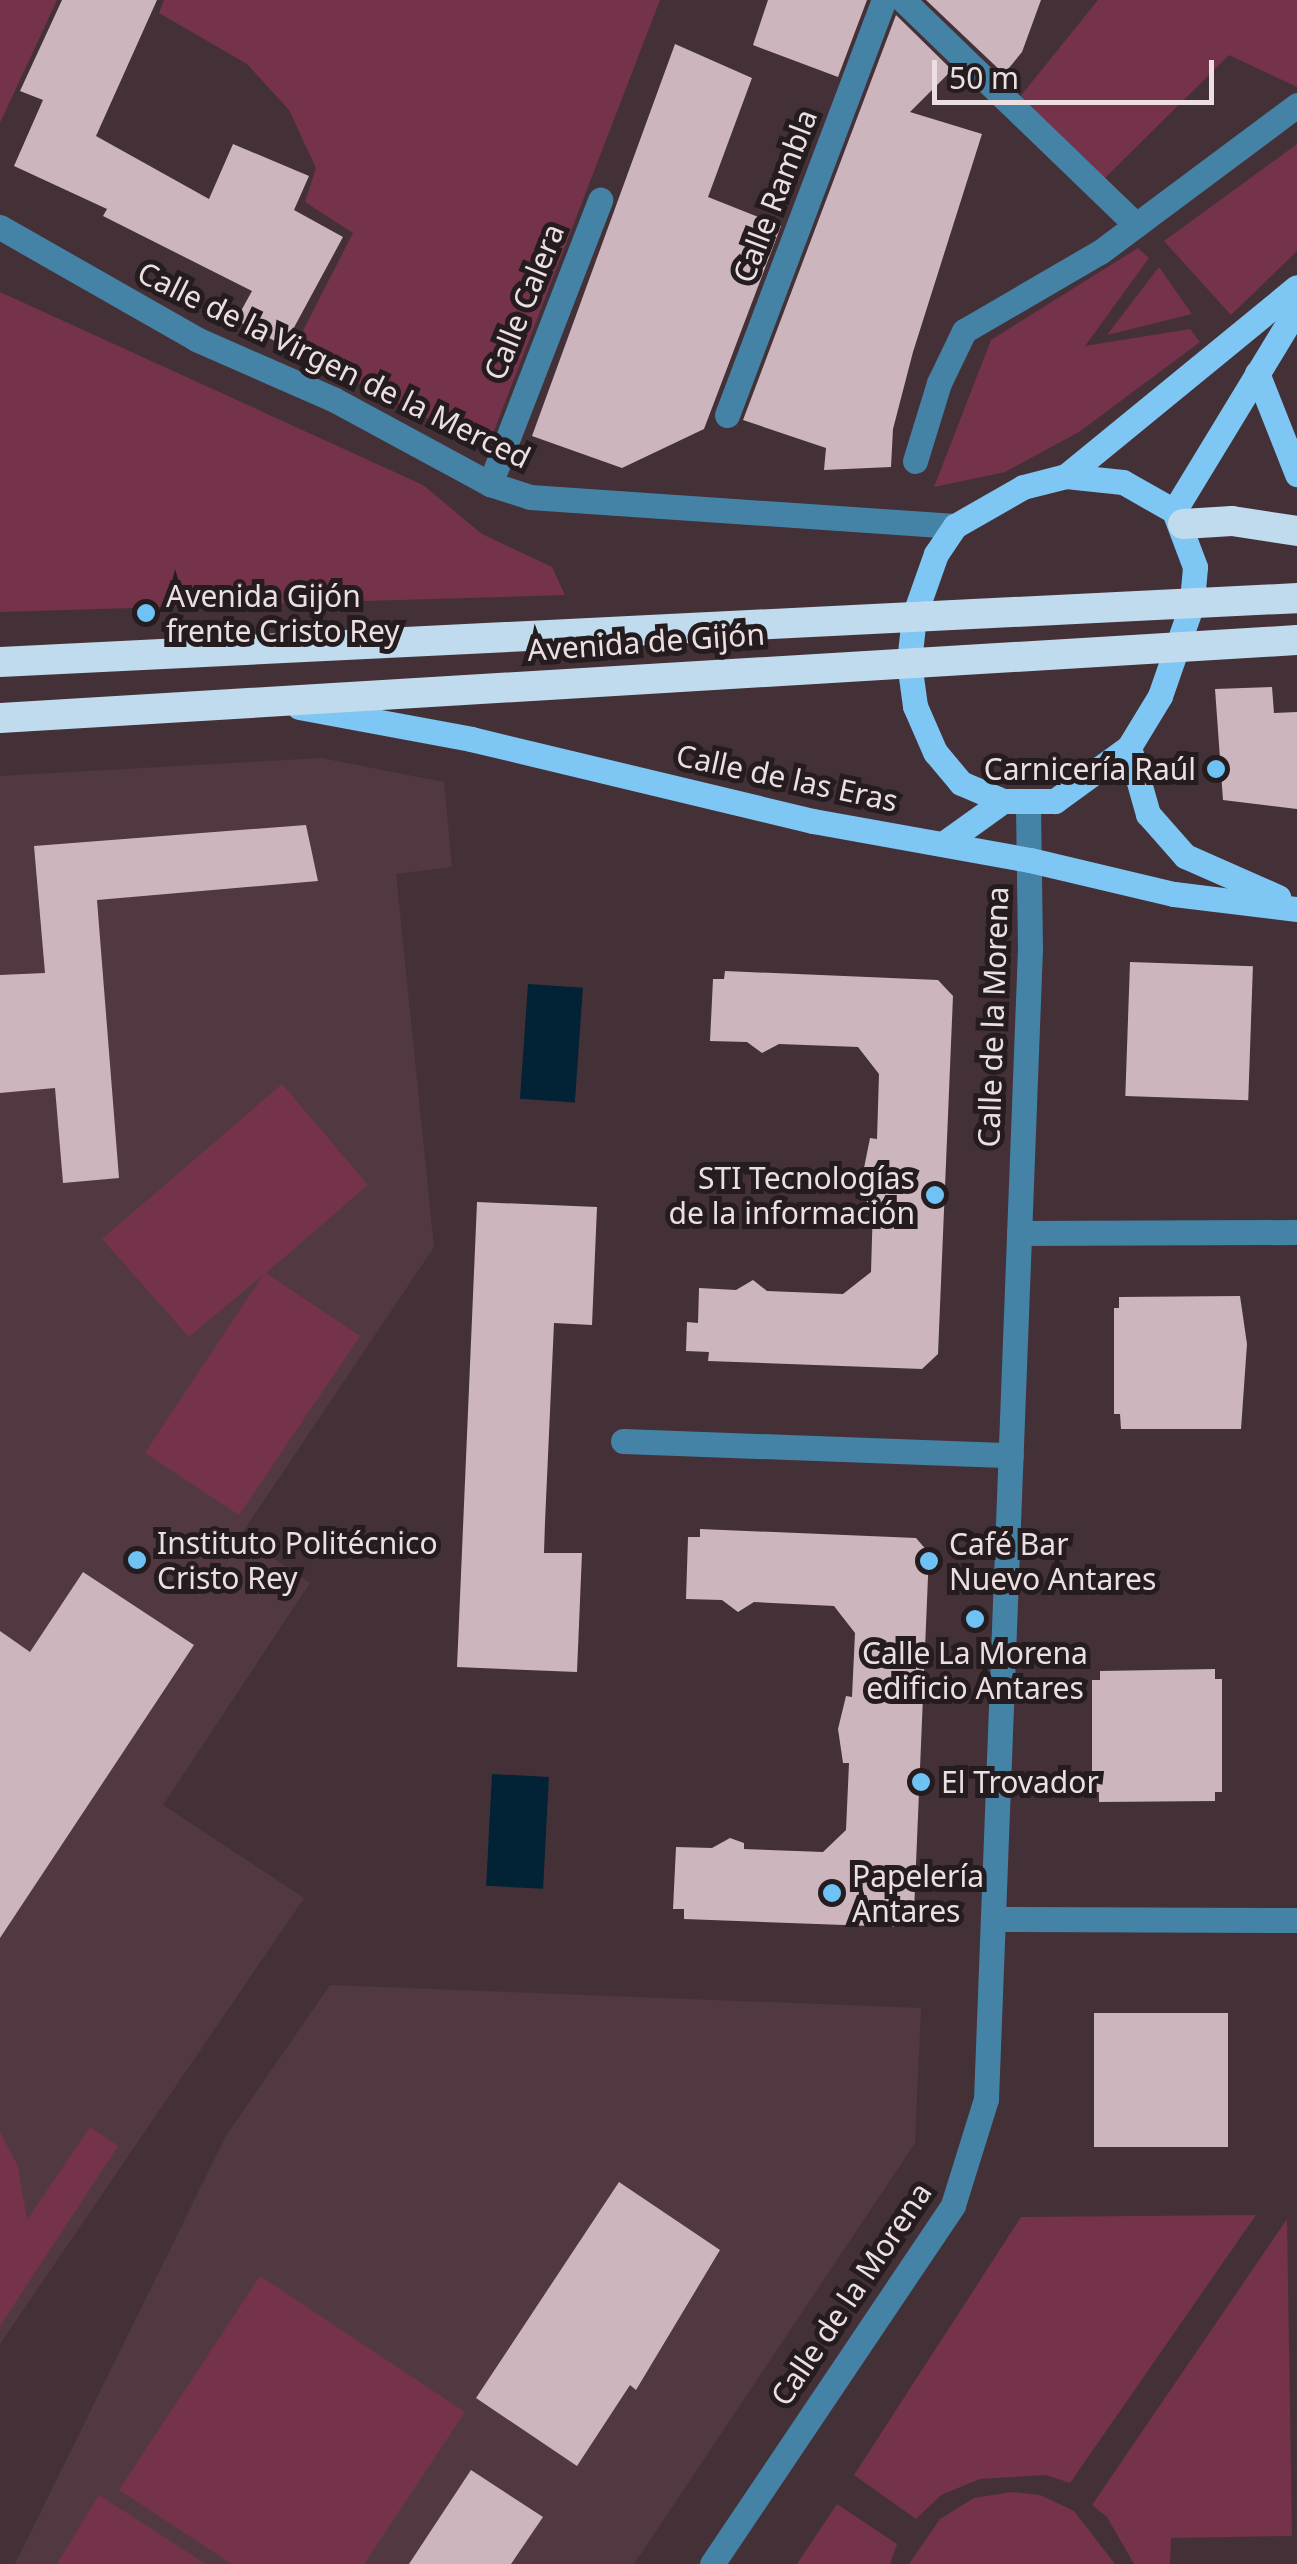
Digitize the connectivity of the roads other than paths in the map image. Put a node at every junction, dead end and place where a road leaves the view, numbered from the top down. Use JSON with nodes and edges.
{"nodes":[{"id":1,"x":884,"y":0,"type":"edge"},
{"id":2,"x":903,"y":0,"type":"edge"},
{"id":3,"x":1297,"y":105,"type":"edge"},
{"id":4,"x":600,"y":200,"type":"dead end"},
{"id":5,"x":1136,"y":226,"type":"junction"},
{"id":6,"x":0,"y":227,"type":"edge"},
{"id":7,"x":1297,"y":287,"type":"edge"},
{"id":8,"x":1297,"y":309,"type":"edge"},
{"id":9,"x":1256,"y":373,"type":"junction"},
{"id":10,"x":727,"y":416,"type":"dead end"},
{"id":11,"x":916,"y":462,"type":"dead end"},
{"id":12,"x":1297,"y":474,"type":"edge"},
{"id":13,"x":1066,"y":476,"type":"junction"},
{"id":14,"x":490,"y":484,"type":"junction"},
{"id":15,"x":1178,"y":518,"type":"junction"},
{"id":16,"x":955,"y":526,"type":"junction"},
{"id":17,"x":1297,"y":531,"type":"edge"},
{"id":18,"x":1297,"y":598,"type":"edge"},
{"id":19,"x":1192,"y":604,"type":"junction"},
{"id":20,"x":914,"y":616,"type":"junction"},
{"id":21,"x":1297,"y":640,"type":"edge"},
{"id":22,"x":1178,"y":647,"type":"junction"},
{"id":23,"x":0,"y":662,"type":"edge"},
{"id":24,"x":909,"y":662,"type":"junction"},
{"id":25,"x":264,"y":701,"type":"junction"},
{"id":26,"x":0,"y":718,"type":"edge"},
{"id":27,"x":1129,"y":747,"type":"junction"},
{"id":28,"x":1016,"y":802,"type":"junction"},
{"id":29,"x":943,"y":844,"type":"junction"},
{"id":30,"x":1030,"y":860,"type":"junction"},
{"id":31,"x":1297,"y":906,"type":"edge"},
{"id":32,"x":1294,"y":1232,"type":"dead end"},
{"id":33,"x":1019,"y":1233,"type":"junction"},
{"id":34,"x":623,"y":1441,"type":"dead end"},
{"id":35,"x":1011,"y":1455,"type":"junction"},
{"id":36,"x":993,"y":1919,"type":"junction"},
{"id":37,"x":1295,"y":1920,"type":"edge"},
{"id":38,"x":712,"y":2564,"type":"edge"}],
"edges":[{"from":1,"to":10,"type":"street","name":"Calle Rambla"},
{"from":2,"to":5,"type":"street"},
{"from":3,"to":5,"type":"street"},
{"from":4,"to":14,"type":"street","name":"Calle Calera"},
{"from":5,"to":11,"type":"street"},
{"from":6,"to":14,"type":"street","name":"Calle de la Virgen de la Merced"},
{"from":7,"to":13,"type":"main road"},
{"from":8,"to":9,"type":"main road"},
{"from":9,"to":12,"type":"main road"},
{"from":9,"to":15,"type":"main road"},
{"from":13,"to":15,"type":"main road"},
{"from":13,"to":16,"type":"main road"},
{"from":14,"to":16,"type":"street","name":"Calle de la Virgen de la Merced"},
{"from":15,"to":17,"type":"highway"},
{"from":15,"to":19,"type":"main road"},
{"from":16,"to":20,"type":"main road"},
{"from":18,"to":19,"type":"highway","name":"Avenida de Gijón"},
{"from":19,"to":20,"type":"highway","name":"Avenida de Gijón"},
{"from":19,"to":22,"type":"main road"},
{"from":20,"to":23,"type":"highway","name":"Avenida de Gijón"},
{"from":20,"to":24,"type":"main road"},
{"from":21,"to":22,"type":"highway","name":"Avenida de Gijón"},
{"from":22,"to":24,"type":"highway","name":"Avenida de Gijón"},
{"from":22,"to":27,"type":"main road"},
{"from":24,"to":25,"type":"highway","name":"Avenida de Gijón"},
{"from":24,"to":28,"type":"main road"},
{"from":25,"to":26,"type":"highway","name":"Avenida de Gijón"},
{"from":25,"to":29,"type":"main road","name":"Calle de las Eras"},
{"from":27,"to":28,"type":"main road"},
{"from":27,"to":31,"type":"main road"},
{"from":28,"to":29,"type":"main road"},
{"from":28,"to":30,"type":"street","name":"Calle de la Morena"},
{"from":29,"to":30,"type":"main road","name":"Calle de las Eras"},
{"from":30,"to":31,"type":"main road","name":"Calle de las Eras"},
{"from":30,"to":33,"type":"street","name":"Calle de la Morena"},
{"from":32,"to":33,"type":"street"},
{"from":33,"to":35,"type":"street","name":"Calle de la Morena"},
{"from":34,"to":35,"type":"street"},
{"from":35,"to":36,"type":"street","name":"Calle de la Morena"},
{"from":36,"to":37,"type":"street"},
{"from":36,"to":38,"type":"street","name":"Calle de la Morena"}]}
